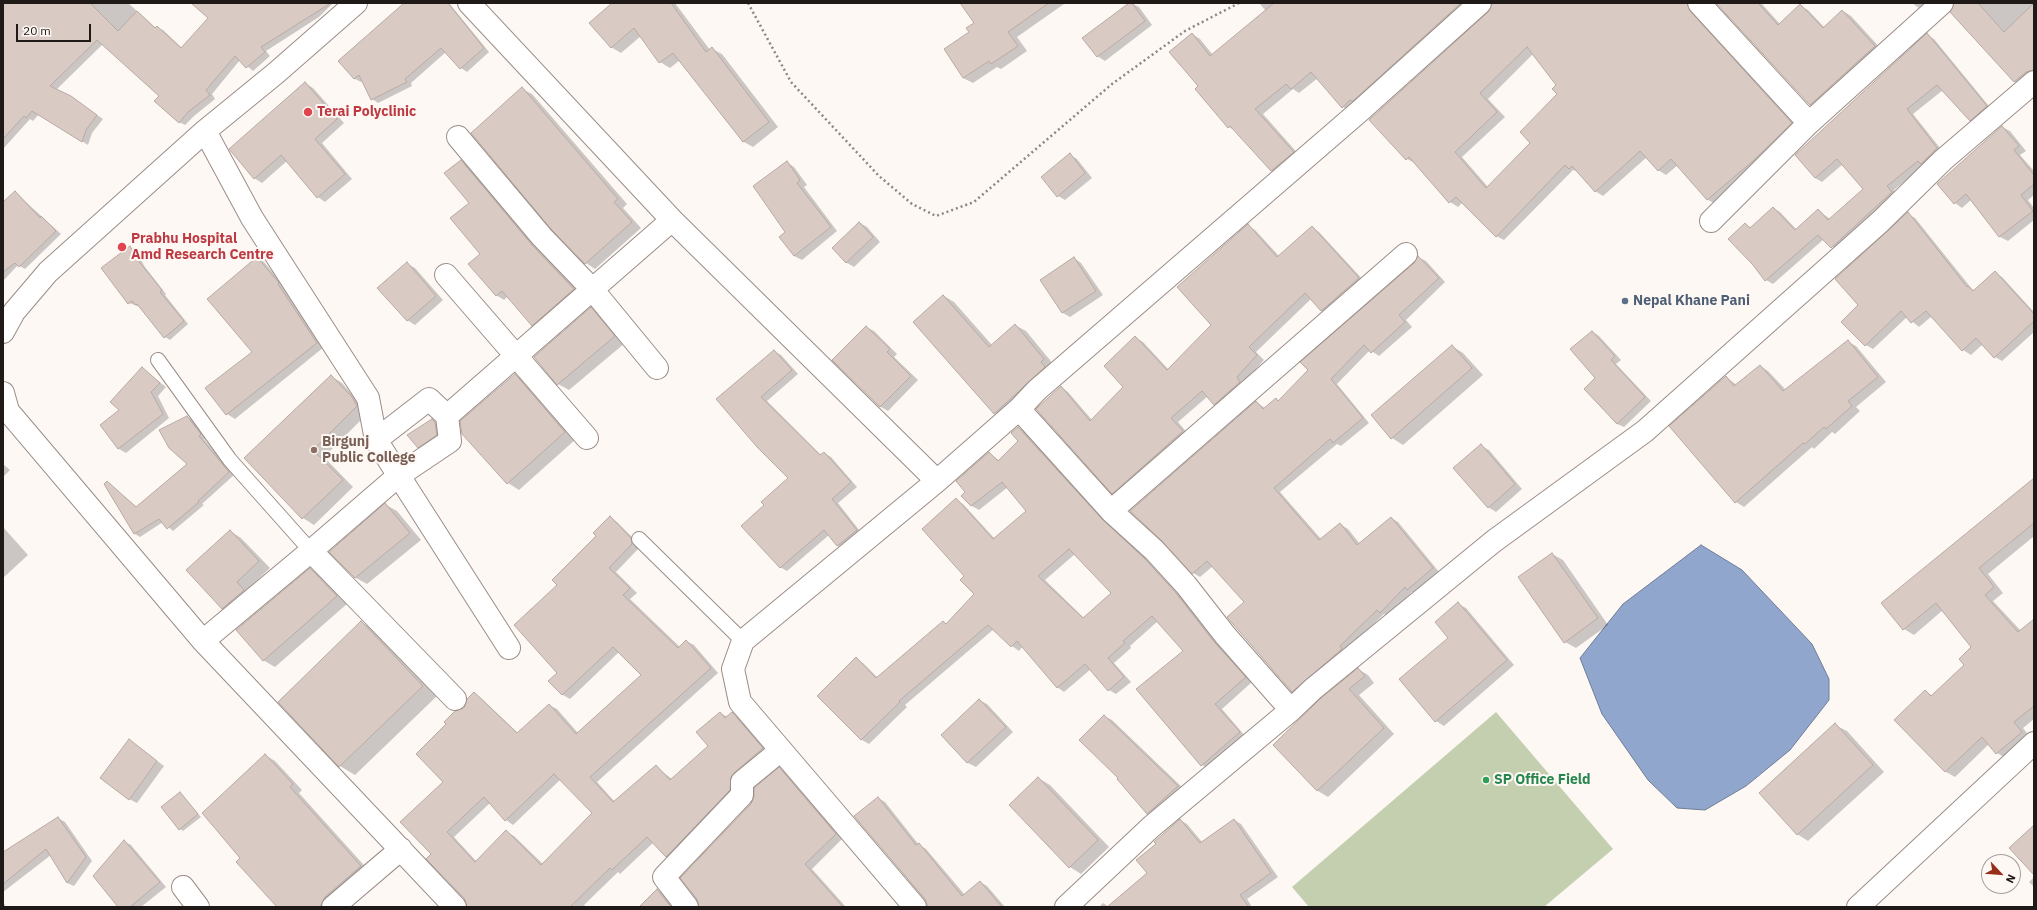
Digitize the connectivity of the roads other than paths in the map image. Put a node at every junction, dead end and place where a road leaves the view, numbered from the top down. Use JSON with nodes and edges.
{"nodes":[{"id":1,"x":356,"y":3,"type":"edge"},
{"id":2,"x":469,"y":3,"type":"edge"},
{"id":3,"x":1480,"y":3,"type":"edge"},
{"id":4,"x":1699,"y":3,"type":"edge"},
{"id":5,"x":1942,"y":3,"type":"edge"},
{"id":6,"x":2034,"y":82,"type":"edge"},
{"id":7,"x":1809,"y":123,"type":"junction"},
{"id":8,"x":205,"y":132,"type":"junction"},
{"id":9,"x":458,"y":137,"type":"dead end"},
{"id":10,"x":672,"y":220,"type":"junction"},
{"id":11,"x":1711,"y":221,"type":"dead end"},
{"id":12,"x":1406,"y":254,"type":"dead end"},
{"id":13,"x":446,"y":275,"type":"dead end"},
{"id":14,"x":592,"y":289,"type":"junction"},
{"id":15,"x":3,"y":332,"type":"edge"},
{"id":16,"x":517,"y":355,"type":"junction"},
{"id":17,"x":158,"y":360,"type":"dead end"},
{"id":18,"x":657,"y":368,"type":"dead end"},
{"id":19,"x":3,"y":393,"type":"edge"},
{"id":20,"x":1019,"y":409,"type":"junction"},
{"id":21,"x":447,"y":416,"type":"junction"},
{"id":22,"x":587,"y":438,"type":"dead end"},
{"id":23,"x":376,"y":440,"type":"junction"},
{"id":24,"x":398,"y":476,"type":"junction"},
{"id":25,"x":937,"y":481,"type":"junction"},
{"id":26,"x":1111,"y":512,"type":"junction"},
{"id":27,"x":639,"y":539,"type":"dead end"},
{"id":28,"x":311,"y":551,"type":"junction"},
{"id":29,"x":203,"y":641,"type":"junction"},
{"id":30,"x":743,"y":642,"type":"junction"},
{"id":31,"x":509,"y":648,"type":"dead end"},
{"id":32,"x":455,"y":699,"type":"dead end"},
{"id":33,"x":1291,"y":710,"type":"junction"},
{"id":34,"x":2034,"y":743,"type":"edge"},
{"id":35,"x":781,"y":750,"type":"junction"},
{"id":36,"x":401,"y":849,"type":"junction"},
{"id":37,"x":183,"y":887,"type":"dead end"},
{"id":38,"x":198,"y":907,"type":"edge"},
{"id":39,"x":333,"y":907,"type":"edge"},
{"id":40,"x":455,"y":907,"type":"edge"},
{"id":41,"x":687,"y":907,"type":"edge"},
{"id":42,"x":915,"y":907,"type":"edge"},
{"id":43,"x":1066,"y":907,"type":"edge"},
{"id":44,"x":1858,"y":907,"type":"edge"}],
"edges":[{"from":1,"to":8,"type":"street"},
{"from":2,"to":10,"type":"street"},
{"from":3,"to":20,"type":"street"},
{"from":4,"to":7,"type":"street"},
{"from":5,"to":7,"type":"street"},
{"from":6,"to":33,"type":"street"},
{"from":7,"to":11,"type":"street"},
{"from":8,"to":15,"type":"street"},
{"from":8,"to":23,"type":"street"},
{"from":9,"to":14,"type":"street"},
{"from":10,"to":14,"type":"street"},
{"from":10,"to":25,"type":"street"},
{"from":12,"to":26,"type":"street"},
{"from":13,"to":16,"type":"street"},
{"from":14,"to":16,"type":"street"},
{"from":14,"to":18,"type":"street"},
{"from":16,"to":21,"type":"street"},
{"from":16,"to":22,"type":"street"},
{"from":17,"to":28,"type":"lane"},
{"from":19,"to":29,"type":"street"},
{"from":20,"to":25,"type":"street"},
{"from":20,"to":26,"type":"street"},
{"from":21,"to":23,"type":"street"},
{"from":21,"to":24,"type":"street"},
{"from":23,"to":24,"type":"street"},
{"from":24,"to":28,"type":"street"},
{"from":24,"to":31,"type":"street"},
{"from":25,"to":30,"type":"street"},
{"from":26,"to":33,"type":"street"},
{"from":27,"to":30,"type":"lane"},
{"from":28,"to":29,"type":"street"},
{"from":28,"to":32,"type":"street"},
{"from":29,"to":36,"type":"street"},
{"from":30,"to":35,"type":"street"},
{"from":33,"to":43,"type":"street"},
{"from":34,"to":44,"type":"street"},
{"from":35,"to":41,"type":"street"},
{"from":35,"to":42,"type":"street"},
{"from":36,"to":39,"type":"street"},
{"from":36,"to":40,"type":"street"},
{"from":37,"to":38,"type":"street"}]}
